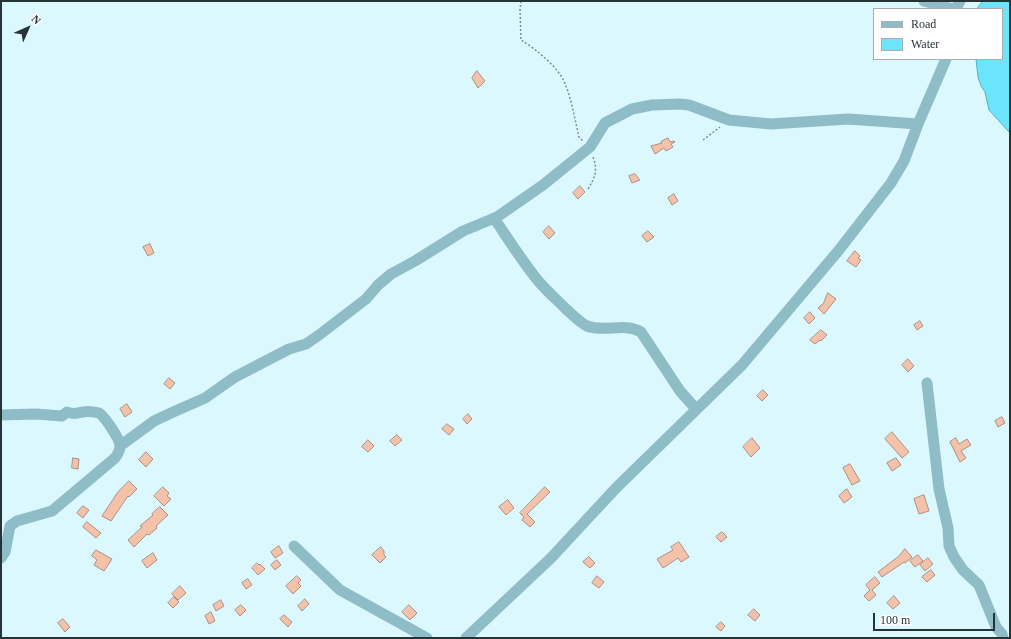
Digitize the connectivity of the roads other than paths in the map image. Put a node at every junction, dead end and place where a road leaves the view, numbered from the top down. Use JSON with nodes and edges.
{"nodes":[{"id":1,"x":924,"y":1,"type":"edge"},
{"id":2,"x":951,"y":8,"type":"edge"},
{"id":3,"x":946,"y":60,"type":"edge"},
{"id":4,"x":918,"y":124,"type":"junction"},
{"id":5,"x":494,"y":218,"type":"junction"},
{"id":6,"x":927,"y":383,"type":"dead end"},
{"id":7,"x":696,"y":410,"type":"junction"},
{"id":8,"x":1,"y":415,"type":"edge"},
{"id":9,"x":120,"y":446,"type":"junction"},
{"id":10,"x":294,"y":546,"type":"dead end"},
{"id":11,"x":1,"y":558,"type":"edge"},
{"id":12,"x":427,"y":638,"type":"edge"},
{"id":13,"x":466,"y":638,"type":"edge"},
{"id":14,"x":1003,"y":638,"type":"edge"}],
"edges":[{"from":1,"to":2,"type":"street"},
{"from":3,"to":4,"type":"street"},
{"from":4,"to":5,"type":"street"},
{"from":4,"to":7,"type":"street"},
{"from":5,"to":7,"type":"street"},
{"from":5,"to":9,"type":"street"},
{"from":6,"to":14,"type":"street"},
{"from":7,"to":13,"type":"street"},
{"from":8,"to":9,"type":"street"},
{"from":9,"to":11,"type":"street"},
{"from":10,"to":12,"type":"street"}]}
